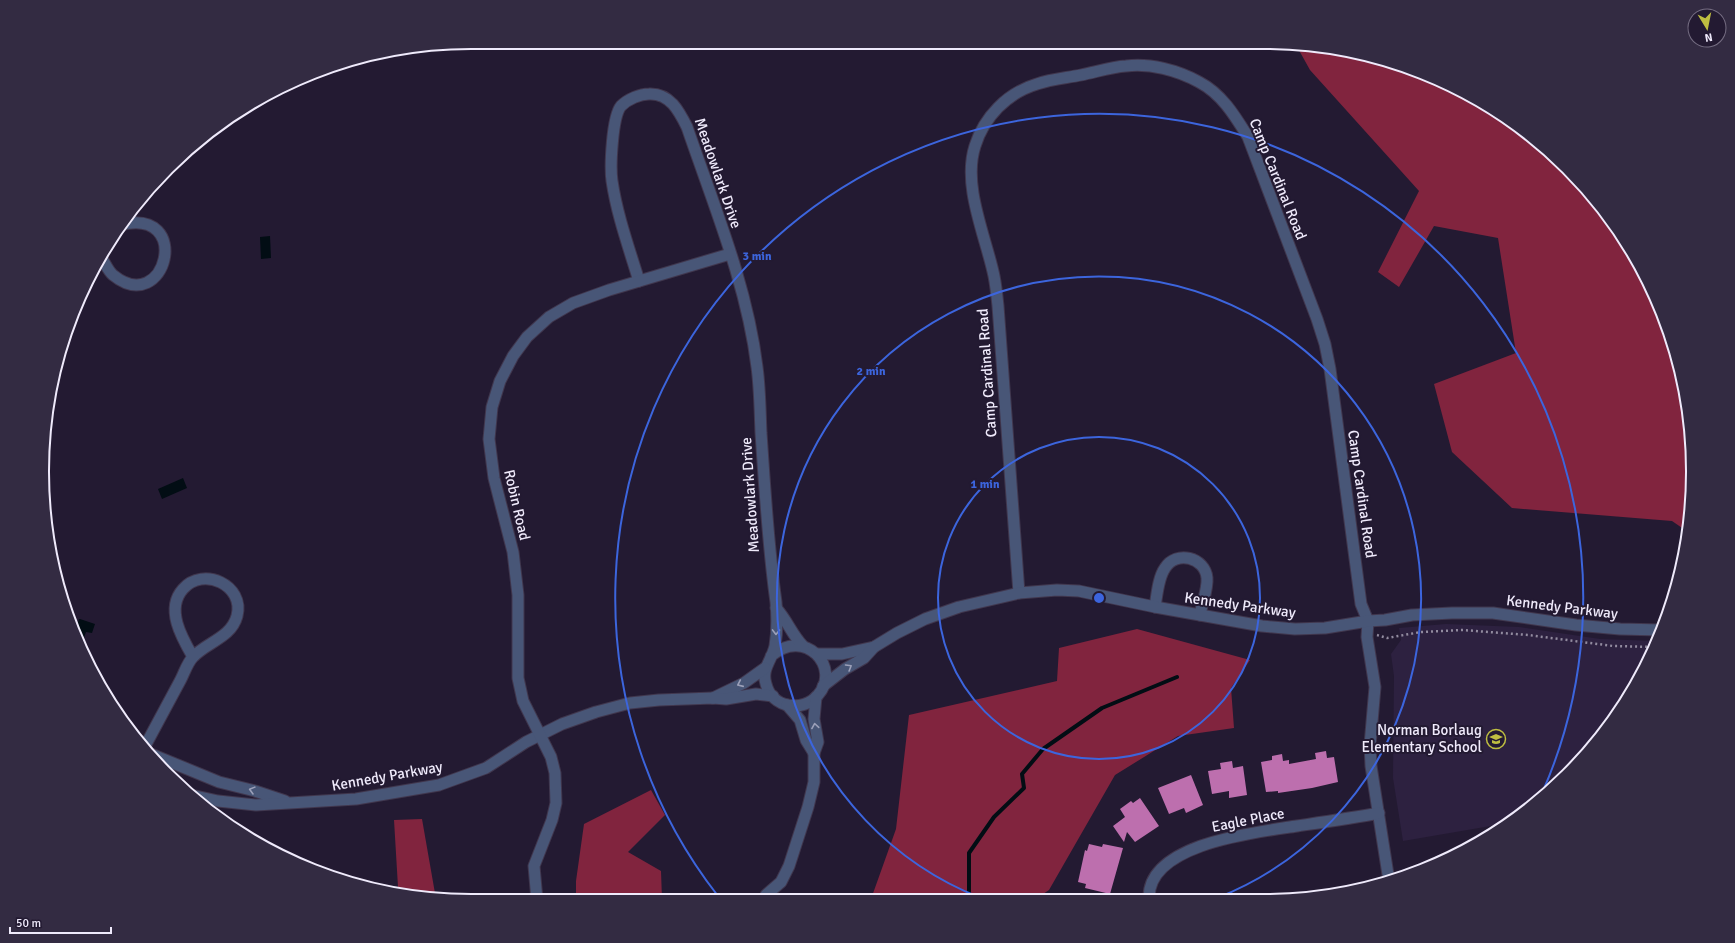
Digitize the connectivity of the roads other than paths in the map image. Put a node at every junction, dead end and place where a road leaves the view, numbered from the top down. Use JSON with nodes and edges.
{"nodes":[{"id":1,"x":130,"y":223,"type":"edge"},
{"id":2,"x":730,"y":254,"type":"junction"},
{"id":3,"x":105,"y":263,"type":"edge"},
{"id":4,"x":639,"y":281,"type":"junction"},
{"id":5,"x":1019,"y":593,"type":"junction"},
{"id":6,"x":1155,"y":607,"type":"junction"},
{"id":7,"x":776,"y":608,"type":"junction"},
{"id":8,"x":1200,"y":615,"type":"junction"},
{"id":9,"x":1368,"y":621,"type":"junction"},
{"id":10,"x":1655,"y":630,"type":"edge"},
{"id":11,"x":803,"y":646,"type":"junction"},
{"id":12,"x":874,"y":647,"type":"junction"},
{"id":13,"x":817,"y":654,"type":"junction"},
{"id":14,"x":771,"y":656,"type":"junction"},
{"id":15,"x":192,"y":657,"type":"junction"},
{"id":16,"x":766,"y":668,"type":"junction"},
{"id":17,"x":823,"y":686,"type":"junction"},
{"id":18,"x":773,"y":696,"type":"junction"},
{"id":19,"x":816,"y":697,"type":"junction"},
{"id":20,"x":713,"y":698,"type":"junction"},
{"id":21,"x":787,"y":705,"type":"junction"},
{"id":22,"x":540,"y":735,"type":"junction"},
{"id":23,"x":147,"y":742,"type":"edge"},
{"id":24,"x":814,"y":753,"type":"junction"},
{"id":25,"x":162,"y":759,"type":"edge"},
{"id":26,"x":203,"y":798,"type":"edge"},
{"id":27,"x":289,"y":803,"type":"junction"},
{"id":28,"x":1379,"y":813,"type":"junction"},
{"id":29,"x":1388,"y":875,"type":"edge"},
{"id":30,"x":536,"y":894,"type":"edge"},
{"id":31,"x":767,"y":894,"type":"edge"},
{"id":32,"x":1149,"y":894,"type":"edge"}],
"edges":[{"from":1,"to":3,"type":"street"},
{"from":2,"to":4,"type":"street","name":"Robin Road"},
{"from":2,"to":4,"type":"street","name":"Meadowlark Drive"},
{"from":2,"to":7,"type":"street","name":"Meadowlark Drive"},
{"from":4,"to":22,"type":"street","name":"Robin Road"},
{"from":5,"to":6,"type":"street","name":"Kennedy Parkway"},
{"from":5,"to":9,"type":"street","name":"Camp Cardinal Road"},
{"from":5,"to":12,"type":"street","name":"Kennedy Parkway"},
{"from":6,"to":8,"type":"street","name":"Kennedy Parkway"},
{"from":6,"to":8,"type":"street"},
{"from":7,"to":11,"type":"street","name":"Meadowlark Drive"},
{"from":7,"to":14,"type":"street","name":"Meadowlark Drive","one_way":true},
{"from":8,"to":9,"type":"street","name":"Kennedy Parkway"},
{"from":9,"to":10,"type":"street","name":"Kennedy Parkway"},
{"from":9,"to":28,"type":"street","name":"Camp Cardinal Road"},
{"from":11,"to":13,"type":"street"},
{"from":11,"to":14,"type":"street"},
{"from":12,"to":13,"type":"street","name":"Kennedy Parkway"},
{"from":17,"to":12,"type":"street","name":"Kennedy Parkway","one_way":true},
{"from":13,"to":17,"type":"street"},
{"from":14,"to":16,"type":"street"},
{"from":15,"to":15,"type":"street"},
{"from":15,"to":23,"type":"street"},
{"from":16,"to":18,"type":"street"},
{"from":16,"to":20,"type":"street","name":"Kennedy Parkway","one_way":true},
{"from":17,"to":19,"type":"street"},
{"from":18,"to":20,"type":"street","name":"Kennedy Parkway"},
{"from":18,"to":21,"type":"street"},
{"from":19,"to":21,"type":"street"},
{"from":24,"to":19,"type":"street","one_way":true},
{"from":20,"to":22,"type":"street","name":"Kennedy Parkway"},
{"from":21,"to":24,"type":"street"},
{"from":22,"to":27,"type":"street","name":"Kennedy Parkway"},
{"from":22,"to":30,"type":"street","name":"Robin Road"},
{"from":24,"to":31,"type":"street"},
{"from":27,"to":25,"type":"street","name":"Kennedy Parkway","one_way":true},
{"from":26,"to":27,"type":"street","name":"Kennedy Parkway"},
{"from":28,"to":29,"type":"street","name":"Camp Cardinal Road"},
{"from":28,"to":32,"type":"street","name":"Eagle Place"}]}
